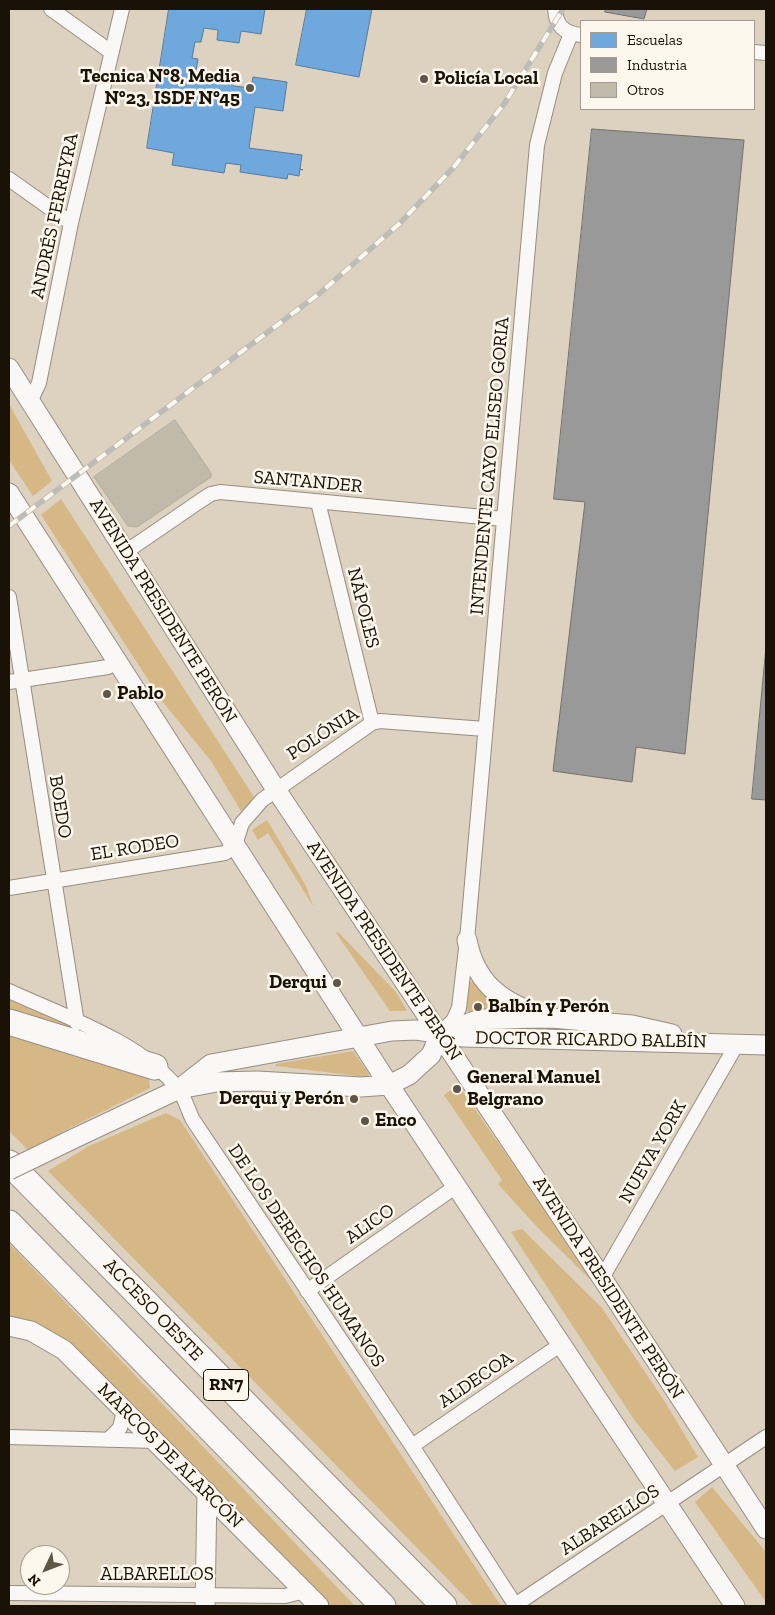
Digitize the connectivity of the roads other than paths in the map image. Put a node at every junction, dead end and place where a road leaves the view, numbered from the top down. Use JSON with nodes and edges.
{"nodes":[{"id":1,"x":51,"y":9,"type":"edge"},
{"id":2,"x":122,"y":9,"type":"edge"},
{"id":3,"x":555,"y":9,"type":"edge"},
{"id":4,"x":576,"y":34,"type":"edge"},
{"id":5,"x":111,"y":52,"type":"junction"},
{"id":6,"x":9,"y":179,"type":"edge"},
{"id":7,"x":71,"y":223,"type":"junction"},
{"id":8,"x":9,"y":368,"type":"edge"},
{"id":9,"x":30,"y":402,"type":"junction"},
{"id":10,"x":9,"y":493,"type":"edge"},
{"id":11,"x":318,"y":502,"type":"junction"},
{"id":12,"x":504,"y":519,"type":"junction"},
{"id":13,"x":126,"y":551,"type":"junction"},
{"id":14,"x":9,"y":597,"type":"edge"},
{"id":15,"x":119,"y":662,"type":"junction"},
{"id":16,"x":15,"y":681,"type":"edge"},
{"id":17,"x":372,"y":723,"type":"junction"},
{"id":18,"x":485,"y":728,"type":"junction"},
{"id":19,"x":275,"y":788,"type":"junction"},
{"id":20,"x":235,"y":845,"type":"junction"},
{"id":21,"x":52,"y":880,"type":"junction"},
{"id":22,"x":9,"y":888,"type":"edge"},
{"id":23,"x":467,"y":940,"type":"junction"},
{"id":24,"x":9,"y":991,"type":"edge"},
{"id":25,"x":551,"y":1018,"type":"junction"},
{"id":26,"x":9,"y":1022,"type":"edge"},
{"id":27,"x":77,"y":1023,"type":"junction"},
{"id":28,"x":440,"y":1034,"type":"junction"},
{"id":29,"x":358,"y":1037,"type":"junction"},
{"id":30,"x":706,"y":1043,"type":"junction"},
{"id":31,"x":737,"y":1044,"type":"junction"},
{"id":32,"x":766,"y":1045,"type":"edge"},
{"id":33,"x":155,"y":1067,"type":"junction"},
{"id":34,"x":389,"y":1085,"type":"junction"},
{"id":35,"x":179,"y":1089,"type":"junction"},
{"id":36,"x":9,"y":1163,"type":"edge"},
{"id":37,"x":9,"y":1170,"type":"edge"},
{"id":38,"x":455,"y":1187,"type":"junction"},
{"id":39,"x":9,"y":1223,"type":"edge"},
{"id":40,"x":602,"y":1278,"type":"junction"},
{"id":41,"x":307,"y":1291,"type":"junction"},
{"id":42,"x":9,"y":1326,"type":"edge"},
{"id":43,"x":560,"y":1345,"type":"junction"},
{"id":44,"x":124,"y":1410,"type":"junction"},
{"id":45,"x":9,"y":1437,"type":"edge"},
{"id":46,"x":766,"y":1437,"type":"edge"},
{"id":47,"x":108,"y":1440,"type":"junction"},
{"id":48,"x":156,"y":1442,"type":"junction"},
{"id":49,"x":412,"y":1446,"type":"junction"},
{"id":50,"x":725,"y":1466,"type":"junction"},
{"id":51,"x":207,"y":1492,"type":"junction"},
{"id":52,"x":666,"y":1504,"type":"junction"},
{"id":53,"x":766,"y":1529,"type":"edge"},
{"id":54,"x":305,"y":1591,"type":"junction"},
{"id":55,"x":9,"y":1593,"type":"edge"},
{"id":56,"x":205,"y":1600,"type":"edge"},
{"id":57,"x":319,"y":1606,"type":"edge"},
{"id":58,"x":384,"y":1606,"type":"edge"},
{"id":59,"x":444,"y":1606,"type":"edge"},
{"id":60,"x":515,"y":1606,"type":"edge"},
{"id":61,"x":735,"y":1606,"type":"edge"}],
"edges":[{"from":1,"to":5,"type":"street"},
{"from":2,"to":5,"type":"street","name":"ANDRÉS FERREYRA"},
{"from":3,"to":4,"type":"street","name":"INTENDENTE CAYO ELISEO GORIA"},
{"from":4,"to":12,"type":"street","name":"INTENDENTE CAYO ELISEO GORIA"},
{"from":5,"to":7,"type":"street","name":"ANDRÉS FERREYRA"},
{"from":6,"to":7,"type":"street"},
{"from":7,"to":9,"type":"street","name":"ANDRÉS FERREYRA"},
{"from":8,"to":9,"type":"main road","name":"AVENIDA PRESIDENTE PERÓN"},
{"from":9,"to":13,"type":"main road","name":"AVENIDA PRESIDENTE PERÓN"},
{"from":10,"to":15,"type":"main road"},
{"from":11,"to":12,"type":"street","name":"SANTANDER"},
{"from":11,"to":13,"type":"street","name":"SANTANDER"},
{"from":11,"to":17,"type":"street","name":"NÁPOLES"},
{"from":12,"to":18,"type":"street","name":"INTENDENTE CAYO ELISEO GORIA"},
{"from":13,"to":19,"type":"main road","name":"AVENIDA PRESIDENTE PERÓN"},
{"from":14,"to":16,"type":"street","name":"BOEDO"},
{"from":15,"to":16,"type":"street"},
{"from":15,"to":20,"type":"main road"},
{"from":16,"to":21,"type":"street","name":"BOEDO"},
{"from":17,"to":18,"type":"street","name":"POLÓNIA"},
{"from":17,"to":19,"type":"street","name":"POLÓNIA"},
{"from":18,"to":23,"type":"street","name":"INTENDENTE CAYO ELISEO GORIA"},
{"from":19,"to":20,"type":"street","name":"POLÓNIA"},
{"from":19,"to":28,"type":"main road","name":"AVENIDA PRESIDENTE PERÓN"},
{"from":20,"to":21,"type":"street","name":"EL RODEO"},
{"from":20,"to":29,"type":"main road"},
{"from":21,"to":22,"type":"street","name":"EL RODEO"},
{"from":21,"to":27,"type":"street","name":"BOEDO"},
{"from":23,"to":25,"type":"main road"},
{"from":23,"to":28,"type":"street","name":"INTENDENTE CAYO ELISEO GORIA"},
{"from":24,"to":27,"type":"street","name":"DE LOS DERECHOS HUMANOS"},
{"from":25,"to":28,"type":"main road"},
{"from":25,"to":30,"type":"main road"},
{"from":26,"to":33,"type":"highway"},
{"from":27,"to":33,"type":"street","name":"DE LOS DERECHOS HUMANOS"},
{"from":28,"to":29,"type":"main road","name":"DOCTOR RICARDO BALBÍN"},
{"from":28,"to":30,"type":"main road","name":"DOCTOR RICARDO BALBÍN"},
{"from":28,"to":34,"type":"main road"},
{"from":28,"to":40,"type":"main road","name":"AVENIDA PRESIDENTE PERÓN"},
{"from":29,"to":34,"type":"main road"},
{"from":29,"to":35,"type":"main road","name":"DOCTOR RICARDO BALBÍN"},
{"from":30,"to":31,"type":"main road","name":"DOCTOR RICARDO BALBÍN"},
{"from":31,"to":32,"type":"main road","name":"DOCTOR RICARDO BALBÍN"},
{"from":31,"to":40,"type":"street","name":"NUEVA YORK"},
{"from":33,"to":35,"type":"street","name":"DE LOS DERECHOS HUMANOS"},
{"from":34,"to":35,"type":"main road"},
{"from":34,"to":38,"type":"main road"},
{"from":35,"to":37,"type":"main road","bridge":true},
{"from":35,"to":41,"type":"street","name":"DE LOS DERECHOS HUMANOS"},
{"from":36,"to":59,"type":"highway","name":"ACCESO OESTE","number":"RN7"},
{"from":38,"to":41,"type":"street","name":"ALICO"},
{"from":38,"to":43,"type":"main road"},
{"from":39,"to":58,"type":"highway","number":"RN7"},
{"from":40,"to":50,"type":"main road","name":"AVENIDA PRESIDENTE PERÓN"},
{"from":41,"to":49,"type":"street","name":"DE LOS DERECHOS HUMANOS"},
{"from":42,"to":44,"type":"main road","name":"MARCOS DE ALARCÓN"},
{"from":43,"to":49,"type":"street","name":"ALDECOA"},
{"from":43,"to":52,"type":"main road"},
{"from":44,"to":47,"type":"street"},
{"from":44,"to":48,"type":"main road","name":"MARCOS DE ALARCÓN"},
{"from":45,"to":47,"type":"street"},
{"from":46,"to":50,"type":"street","name":"ALBARELLOS"},
{"from":47,"to":48,"type":"street"},
{"from":48,"to":51,"type":"main road","name":"MARCOS DE ALARCÓN"},
{"from":49,"to":60,"type":"street","name":"DE LOS DERECHOS HUMANOS"},
{"from":50,"to":52,"type":"street","name":"ALBARELLOS"},
{"from":50,"to":53,"type":"main road","name":"AVENIDA PRESIDENTE PERÓN"},
{"from":51,"to":54,"type":"main road","name":"MARCOS DE ALARCÓN"},
{"from":51,"to":56,"type":"main road"},
{"from":52,"to":60,"type":"street","name":"ALBARELLOS"},
{"from":52,"to":61,"type":"main road"},
{"from":54,"to":56,"type":"street","name":"ALBARELLOS"},
{"from":54,"to":57,"type":"main road","name":"MARCOS DE ALARCÓN"},
{"from":55,"to":56,"type":"street","name":"ALBARELLOS"}]}
